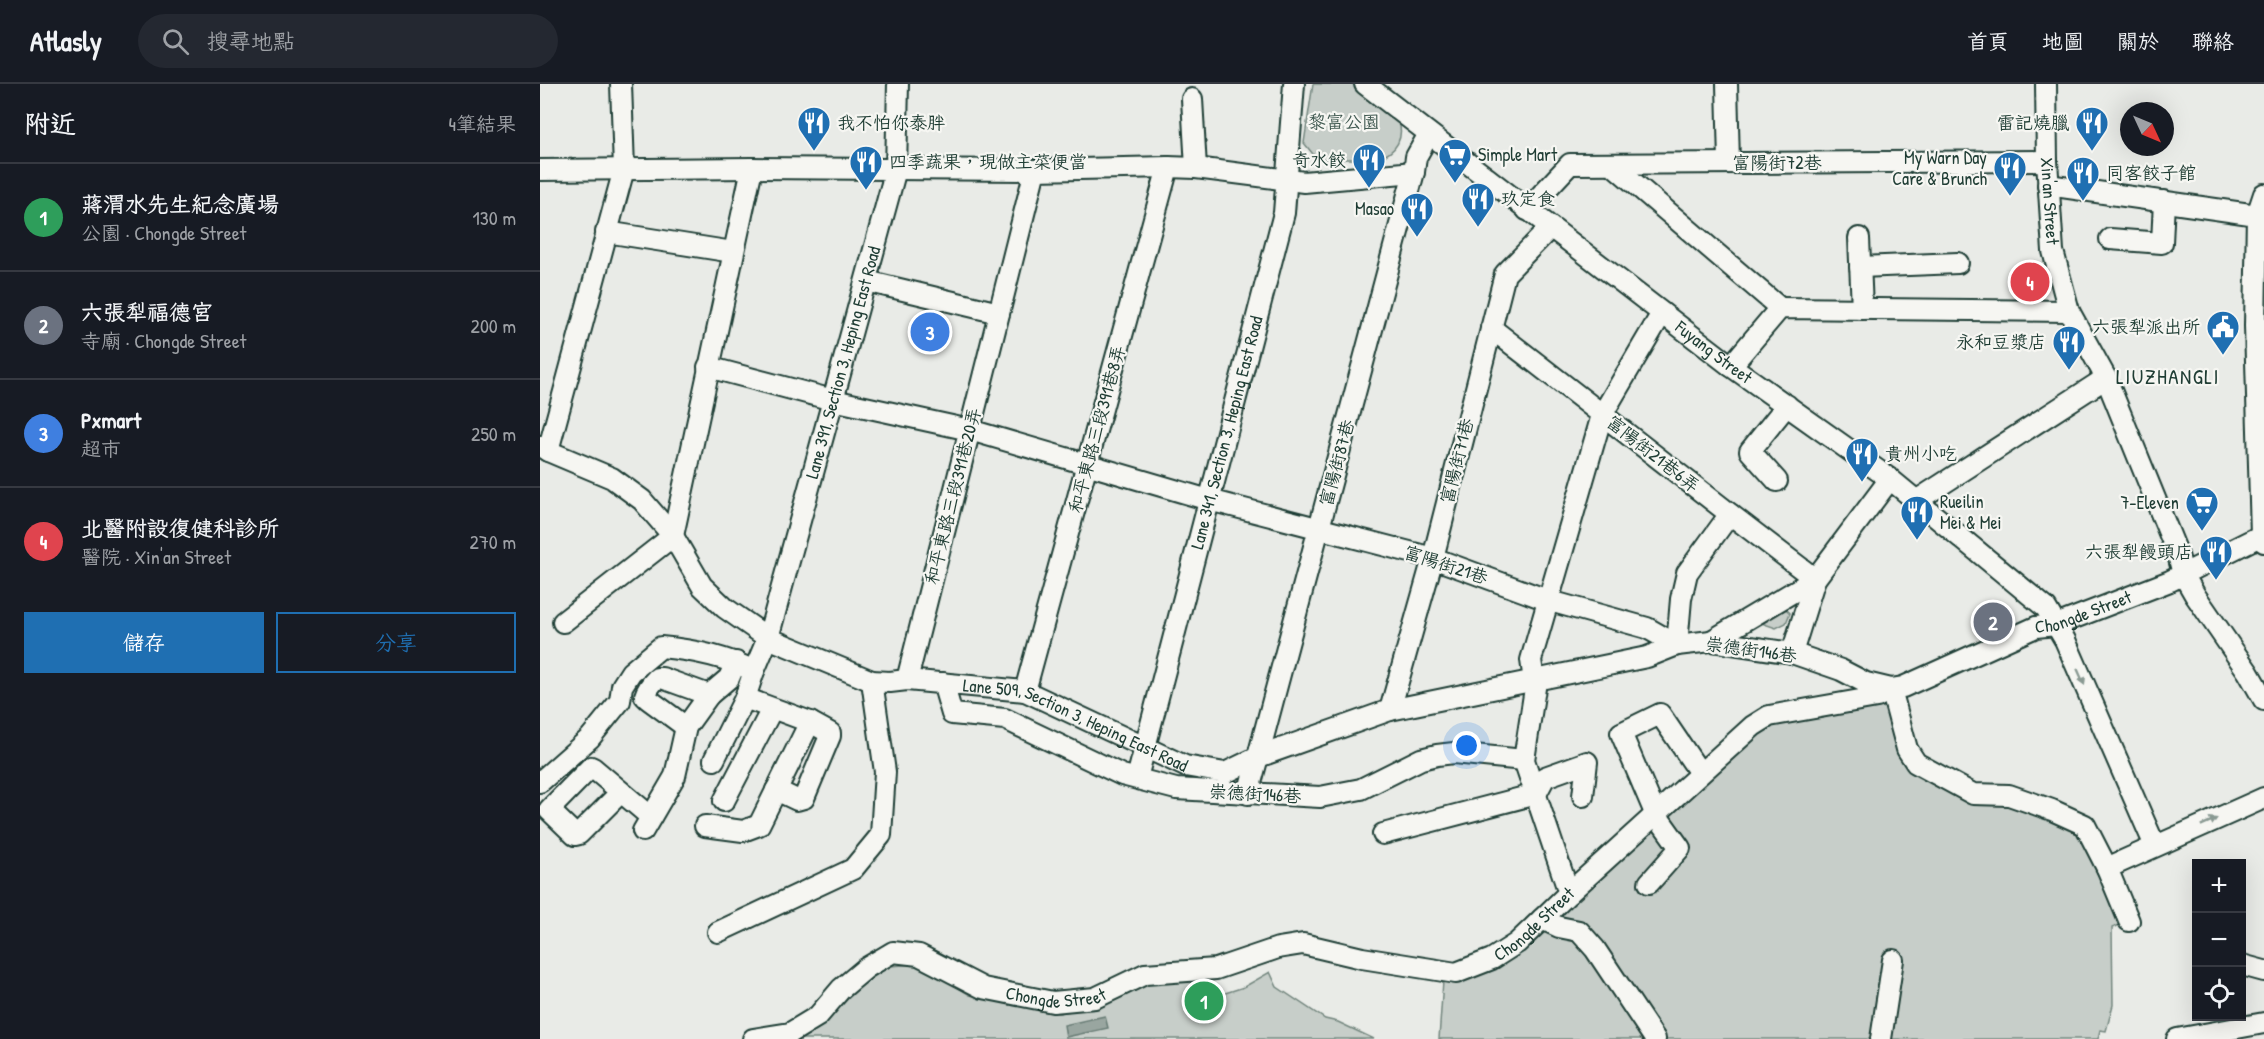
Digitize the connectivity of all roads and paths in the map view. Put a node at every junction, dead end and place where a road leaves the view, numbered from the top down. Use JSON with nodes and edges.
{"nodes":[{"id":1,"x":621,"y":84,"type":"edge"},
{"id":2,"x":898,"y":84,"type":"edge"},
{"id":3,"x":1294,"y":84,"type":"edge"},
{"id":4,"x":1365,"y":84,"type":"edge"},
{"id":5,"x":1381,"y":84,"type":"edge"},
{"id":6,"x":1727,"y":84,"type":"edge"},
{"id":7,"x":2046,"y":84,"type":"edge"},
{"id":8,"x":1192,"y":99,"type":"dead end"},
{"id":9,"x":1392,"y":104,"type":"junction"},
{"id":10,"x":1429,"y":134,"type":"junction"},
{"id":11,"x":2047,"y":161,"type":"junction"},
{"id":12,"x":1729,"y":163,"type":"junction"},
{"id":13,"x":1613,"y":165,"type":"junction"},
{"id":14,"x":1168,"y":167,"type":"junction"},
{"id":15,"x":752,"y":168,"type":"junction"},
{"id":16,"x":1196,"y":168,"type":"junction"},
{"id":17,"x":624,"y":169,"type":"junction"},
{"id":18,"x":896,"y":169,"type":"junction"},
{"id":19,"x":540,"y":170,"type":"edge"},
{"id":20,"x":1035,"y":170,"type":"junction"},
{"id":21,"x":1414,"y":172,"type":"junction"},
{"id":22,"x":1287,"y":180,"type":"junction"},
{"id":23,"x":2048,"y":185,"type":"junction"},
{"id":24,"x":2264,"y":194,"type":"edge"},
{"id":25,"x":2164,"y":201,"type":"junction"},
{"id":26,"x":1527,"y":210,"type":"junction"},
{"id":27,"x":2258,"y":214,"type":"junction"},
{"id":28,"x":1550,"y":228,"type":"junction"},
{"id":29,"x":606,"y":232,"type":"junction"},
{"id":30,"x":1859,"y":238,"type":"dead end"},
{"id":31,"x":2110,"y":239,"type":"dead end"},
{"id":32,"x":733,"y":252,"type":"junction"},
{"id":33,"x":2260,"y":252,"type":"edge"},
{"id":34,"x":1958,"y":263,"type":"dead end"},
{"id":35,"x":1860,"y":267,"type":"junction"},
{"id":36,"x":866,"y":281,"type":"junction"},
{"id":37,"x":1780,"y":308,"type":"junction"},
{"id":38,"x":1862,"y":309,"type":"junction"},
{"id":39,"x":2070,"y":310,"type":"junction"},
{"id":40,"x":999,"y":313,"type":"junction"},
{"id":41,"x":1662,"y":313,"type":"junction"},
{"id":42,"x":2259,"y":326,"type":"edge"},
{"id":43,"x":1491,"y":328,"type":"junction"},
{"id":44,"x":1731,"y":366,"type":"junction"},
{"id":45,"x":708,"y":367,"type":"junction"},
{"id":46,"x":2106,"y":378,"type":"junction"},
{"id":47,"x":834,"y":400,"type":"junction"},
{"id":48,"x":1787,"y":405,"type":"junction"},
{"id":49,"x":1602,"y":414,"type":"junction"},
{"id":50,"x":970,"y":430,"type":"junction"},
{"id":51,"x":544,"y":448,"type":"edge"},
{"id":52,"x":1088,"y":465,"type":"junction"},
{"id":53,"x":1890,"y":479,"type":"junction"},
{"id":54,"x":1777,"y":481,"type":"dead end"},
{"id":55,"x":1209,"y":500,"type":"junction"},
{"id":56,"x":1916,"y":501,"type":"junction"},
{"id":57,"x":1730,"y":514,"type":"junction"},
{"id":58,"x":1320,"y":529,"type":"junction"},
{"id":59,"x":673,"y":536,"type":"junction"},
{"id":60,"x":2263,"y":537,"type":"edge"},
{"id":61,"x":1433,"y":558,"type":"junction"},
{"id":62,"x":2183,"y":574,"type":"junction"},
{"id":63,"x":1815,"y":579,"type":"junction"},
{"id":64,"x":1550,"y":601,"type":"junction"},
{"id":65,"x":563,"y":622,"type":"dead end"},
{"id":66,"x":2056,"y":625,"type":"junction"},
{"id":67,"x":768,"y":638,"type":"junction"},
{"id":68,"x":1711,"y":641,"type":"junction"},
{"id":69,"x":1677,"y":645,"type":"junction"},
{"id":70,"x":1792,"y":654,"type":"junction"},
{"id":71,"x":745,"y":666,"type":"junction"},
{"id":72,"x":907,"y":680,"type":"junction"},
{"id":73,"x":872,"y":681,"type":"junction"},
{"id":74,"x":1535,"y":681,"type":"junction"},
{"id":75,"x":943,"y":683,"type":"junction"},
{"id":76,"x":1891,"y":689,"type":"junction"},
{"id":77,"x":1019,"y":691,"type":"junction"},
{"id":78,"x":710,"y":695,"type":"junction"},
{"id":79,"x":745,"y":698,"type":"junction"},
{"id":80,"x":2264,"y":700,"type":"edge"},
{"id":81,"x":772,"y":709,"type":"junction"},
{"id":82,"x":1390,"y":710,"type":"junction"},
{"id":83,"x":1005,"y":719,"type":"junction"},
{"id":84,"x":810,"y":723,"type":"junction"},
{"id":85,"x":686,"y":727,"type":"junction"},
{"id":86,"x":1144,"y":748,"type":"junction"},
{"id":87,"x":1258,"y":757,"type":"junction"},
{"id":88,"x":714,"y":760,"type":"dead end"},
{"id":89,"x":1524,"y":760,"type":"junction"},
{"id":90,"x":1700,"y":774,"type":"junction"},
{"id":91,"x":1137,"y":778,"type":"junction"},
{"id":92,"x":540,"y":782,"type":"edge"},
{"id":93,"x":776,"y":790,"type":"junction"},
{"id":94,"x":621,"y":792,"type":"dead end"},
{"id":95,"x":1248,"y":794,"type":"junction"},
{"id":96,"x":1536,"y":794,"type":"junction"},
{"id":97,"x":1583,"y":796,"type":"dead end"},
{"id":98,"x":2264,"y":798,"type":"edge"},
{"id":99,"x":724,"y":801,"type":"dead end"},
{"id":100,"x":1656,"y":813,"type":"junction"},
{"id":101,"x":705,"y":826,"type":"dead end"},
{"id":102,"x":1383,"y":834,"type":"dead end"},
{"id":103,"x":2155,"y":846,"type":"junction"},
{"id":104,"x":2107,"y":868,"type":"junction"},
{"id":105,"x":1649,"y":883,"type":"dead end"},
{"id":106,"x":1569,"y":892,"type":"junction"},
{"id":107,"x":1542,"y":919,"type":"junction"},
{"id":108,"x":2129,"y":921,"type":"dead end"},
{"id":109,"x":718,"y":932,"type":"dead end"},
{"id":110,"x":1893,"y":960,"type":"dead end"},
{"id":111,"x":2246,"y":966,"type":"edge"},
{"id":112,"x":2264,"y":971,"type":"edge"},
{"id":113,"x":2264,"y":1023,"type":"edge"},
{"id":114,"x":753,"y":1039,"type":"edge"},
{"id":115,"x":1655,"y":1039,"type":"edge"},
{"id":116,"x":1881,"y":1039,"type":"edge"},
{"id":117,"x":2177,"y":1039,"type":"edge"}],
"edges":[{"from":1,"to":17,"type":"street"},
{"from":2,"to":18,"type":"street","name":"Lane 391, Section 3, Heping East Road"},
{"from":3,"to":22,"type":"street","name":"Lane 341, Section 3, Heping East Road"},
{"from":4,"to":9,"type":"street","name":"Fuyang Street"},
{"from":5,"to":9,"type":"street"},
{"from":6,"to":12,"type":"street"},
{"from":7,"to":11,"type":"street","name":"Xin'an Street"},
{"from":8,"to":16,"type":"street"},
{"from":9,"to":10,"type":"street","name":"Fuyang Street"},
{"from":10,"to":21,"type":"street","name":"富陽街87巷"},
{"from":10,"to":26,"type":"street","name":"Fuyang Street"},
{"from":11,"to":12,"type":"street","name":"富陽街72巷"},
{"from":11,"to":23,"type":"street","name":"Xin'an Street"},
{"from":12,"to":13,"type":"street","name":"富陽街72巷"},
{"from":13,"to":26,"type":"street","name":"富陽街72巷"},
{"from":13,"to":37,"type":"street"},
{"from":14,"to":16,"type":"street"},
{"from":14,"to":20,"type":"street"},
{"from":14,"to":52,"type":"street","name":"和平東路三段391巷8弄"},
{"from":15,"to":17,"type":"street"},
{"from":15,"to":18,"type":"street"},
{"from":15,"to":32,"type":"street"},
{"from":16,"to":22,"type":"street"},
{"from":17,"to":19,"type":"street"},
{"from":17,"to":29,"type":"street"},
{"from":18,"to":20,"type":"street"},
{"from":18,"to":36,"type":"street","name":"Lane 391, Section 3, Heping East Road"},
{"from":20,"to":40,"type":"street","name":"和平東路三段391巷20弄"},
{"from":21,"to":22,"type":"street"},
{"from":21,"to":58,"type":"street","name":"富陽街87巷"},
{"from":22,"to":55,"type":"street","name":"Lane 341, Section 3, Heping East Road"},
{"from":23,"to":25,"type":"street"},
{"from":23,"to":39,"type":"street","name":"Xin'an Street"},
{"from":24,"to":27,"type":"street"},
{"from":25,"to":27,"type":"street"},
{"from":25,"to":31,"type":"street"},
{"from":26,"to":28,"type":"street","name":"Fuyang Street"},
{"from":27,"to":33,"type":"street"},
{"from":28,"to":41,"type":"street","name":"Fuyang Street"},
{"from":28,"to":43,"type":"street","name":"富陽街71巷"},
{"from":29,"to":32,"type":"street"},
{"from":29,"to":51,"type":"street"},
{"from":30,"to":35,"type":"street"},
{"from":32,"to":45,"type":"street"},
{"from":33,"to":42,"type":"street"},
{"from":34,"to":35,"type":"street"},
{"from":35,"to":38,"type":"street"},
{"from":36,"to":40,"type":"street"},
{"from":36,"to":47,"type":"street","name":"Lane 391, Section 3, Heping East Road"},
{"from":37,"to":38,"type":"street"},
{"from":37,"to":44,"type":"street"},
{"from":38,"to":39,"type":"street"},
{"from":39,"to":46,"type":"street","name":"Xin'an Street"},
{"from":40,"to":50,"type":"street","name":"和平東路三段391巷20弄"},
{"from":41,"to":44,"type":"street","name":"Fuyang Street"},
{"from":41,"to":49,"type":"street"},
{"from":42,"to":60,"type":"street"},
{"from":43,"to":49,"type":"street","name":"富陽街21巷6弄"},
{"from":43,"to":61,"type":"street","name":"富陽街71巷"},
{"from":44,"to":48,"type":"street","name":"Fuyang Street"},
{"from":45,"to":47,"type":"street","name":"富陽街21巷"},
{"from":45,"to":59,"type":"street"},
{"from":46,"to":56,"type":"street"},
{"from":46,"to":62,"type":"street","name":"Xin'an Street"},
{"from":47,"to":50,"type":"street","name":"富陽街21巷"},
{"from":47,"to":67,"type":"street","name":"Lane 391, Section 3, Heping East Road"},
{"from":48,"to":53,"type":"street","name":"Fuyang Street"},
{"from":48,"to":54,"type":"street"},
{"from":49,"to":57,"type":"street","name":"富陽街21巷6弄"},
{"from":49,"to":64,"type":"street"},
{"from":50,"to":52,"type":"street","name":"富陽街21巷"},
{"from":50,"to":72,"type":"street","name":"和平東路三段391巷20弄"},
{"from":51,"to":59,"type":"street","name":"Lane 509, Section 3, Heping East Road"},
{"from":52,"to":55,"type":"street","name":"富陽街21巷"},
{"from":52,"to":77,"type":"street","name":"和平東路三段391巷8弄"},
{"from":53,"to":56,"type":"street","name":"Fuyang Street"},
{"from":53,"to":63,"type":"street"},
{"from":55,"to":58,"type":"street","name":"富陽街21巷"},
{"from":55,"to":86,"type":"street","name":"Lane 341, Section 3, Heping East Road"},
{"from":56,"to":66,"type":"street","name":"Fuyang Street"},
{"from":57,"to":63,"type":"street","name":"富陽街21巷6弄"},
{"from":57,"to":69,"type":"street"},
{"from":58,"to":61,"type":"street","name":"富陽街21巷"},
{"from":58,"to":87,"type":"street","name":"富陽街87巷"},
{"from":59,"to":65,"type":"street"},
{"from":59,"to":67,"type":"street","name":"Lane 509, Section 3, Heping East Road"},
{"from":60,"to":62,"type":"street","name":"Chongde Street"},
{"from":61,"to":64,"type":"street","name":"富陽街21巷"},
{"from":61,"to":82,"type":"street","name":"富陽街71巷"},
{"from":62,"to":66,"type":"street","name":"Chongde Street"},
{"from":62,"to":80,"type":"street","name":"Xin'an Street"},
{"from":63,"to":68,"type":"street"},
{"from":63,"to":70,"type":"street"},
{"from":64,"to":69,"type":"street","name":"富陽街21巷"},
{"from":64,"to":74,"type":"street"},
{"from":66,"to":76,"type":"street","name":"Chongde Street"},
{"from":66,"to":103,"type":"street","name":"Fuyang Street","one_way":true},
{"from":67,"to":71,"type":"street","name":"Lane 391, Section 3, Heping East Road"},
{"from":67,"to":73,"type":"street","name":"Lane 509, Section 3, Heping East Road"},
{"from":68,"to":69,"type":"street","name":"崇德街146巷"},
{"from":68,"to":70,"type":"street","name":"崇德街146巷"},
{"from":69,"to":74,"type":"street","name":"Lane 509, Section 3, Heping East Road"},
{"from":70,"to":76,"type":"street","name":"崇德街146巷"},
{"from":71,"to":78,"type":"street"},
{"from":71,"to":79,"type":"street"},
{"from":71,"to":92,"type":"street"},
{"from":72,"to":73,"type":"street","name":"Lane 509, Section 3, Heping East Road"},
{"from":72,"to":75,"type":"street","name":"Lane 509, Section 3, Heping East Road"},
{"from":73,"to":109,"type":"street"},
{"from":74,"to":82,"type":"street","name":"Lane 509, Section 3, Heping East Road"},
{"from":74,"to":89,"type":"street"},
{"from":75,"to":77,"type":"street","name":"Lane 509, Section 3, Heping East Road"},
{"from":75,"to":83,"type":"street","name":"崇德街146巷"},
{"from":76,"to":90,"type":"street","name":"Chongde Street"},
{"from":76,"to":104,"type":"street"},
{"from":77,"to":83,"type":"street","name":"和平東路三段391巷8弄"},
{"from":77,"to":86,"type":"street","name":"Lane 509, Section 3, Heping East Road"},
{"from":78,"to":85,"type":"street"},
{"from":78,"to":85,"type":"street"},
{"from":79,"to":81,"type":"street"},
{"from":79,"to":88,"type":"street"},
{"from":81,"to":84,"type":"street"},
{"from":81,"to":99,"type":"street"},
{"from":82,"to":87,"type":"street","name":"Lane 509, Section 3, Heping East Road"},
{"from":83,"to":91,"type":"street","name":"崇德街146巷"},
{"from":84,"to":93,"type":"street"},
{"from":84,"to":93,"type":"street"},
{"from":85,"to":94,"type":"street"},
{"from":86,"to":87,"type":"street","name":"Lane 509, Section 3, Heping East Road"},
{"from":86,"to":91,"type":"street","name":"Lane 341, Section 3, Heping East Road"},
{"from":87,"to":95,"type":"street","name":"富陽街87巷"},
{"from":89,"to":95,"type":"street","name":"崇德街146巷"},
{"from":89,"to":96,"type":"street"},
{"from":90,"to":100,"type":"street","name":"Chongde Street"},
{"from":90,"to":100,"type":"street"},
{"from":91,"to":95,"type":"street","name":"崇德街146巷"},
{"from":93,"to":101,"type":"street"},
{"from":96,"to":97,"type":"street"},
{"from":96,"to":102,"type":"street"},
{"from":96,"to":106,"type":"street"},
{"from":103,"to":98,"type":"street","one_way":true},
{"from":100,"to":105,"type":"street"},
{"from":100,"to":106,"type":"street","name":"Chongde Street"},
{"from":103,"to":104,"type":"street"},
{"from":104,"to":108,"type":"street"},
{"from":106,"to":107,"type":"street","name":"Chongde Street"},
{"from":107,"to":114,"type":"street","name":"Chongde Street"},
{"from":107,"to":115,"type":"street"},
{"from":110,"to":116,"type":"street"},
{"from":111,"to":112,"type":"street"},
{"from":113,"to":117,"type":"street"}]}
